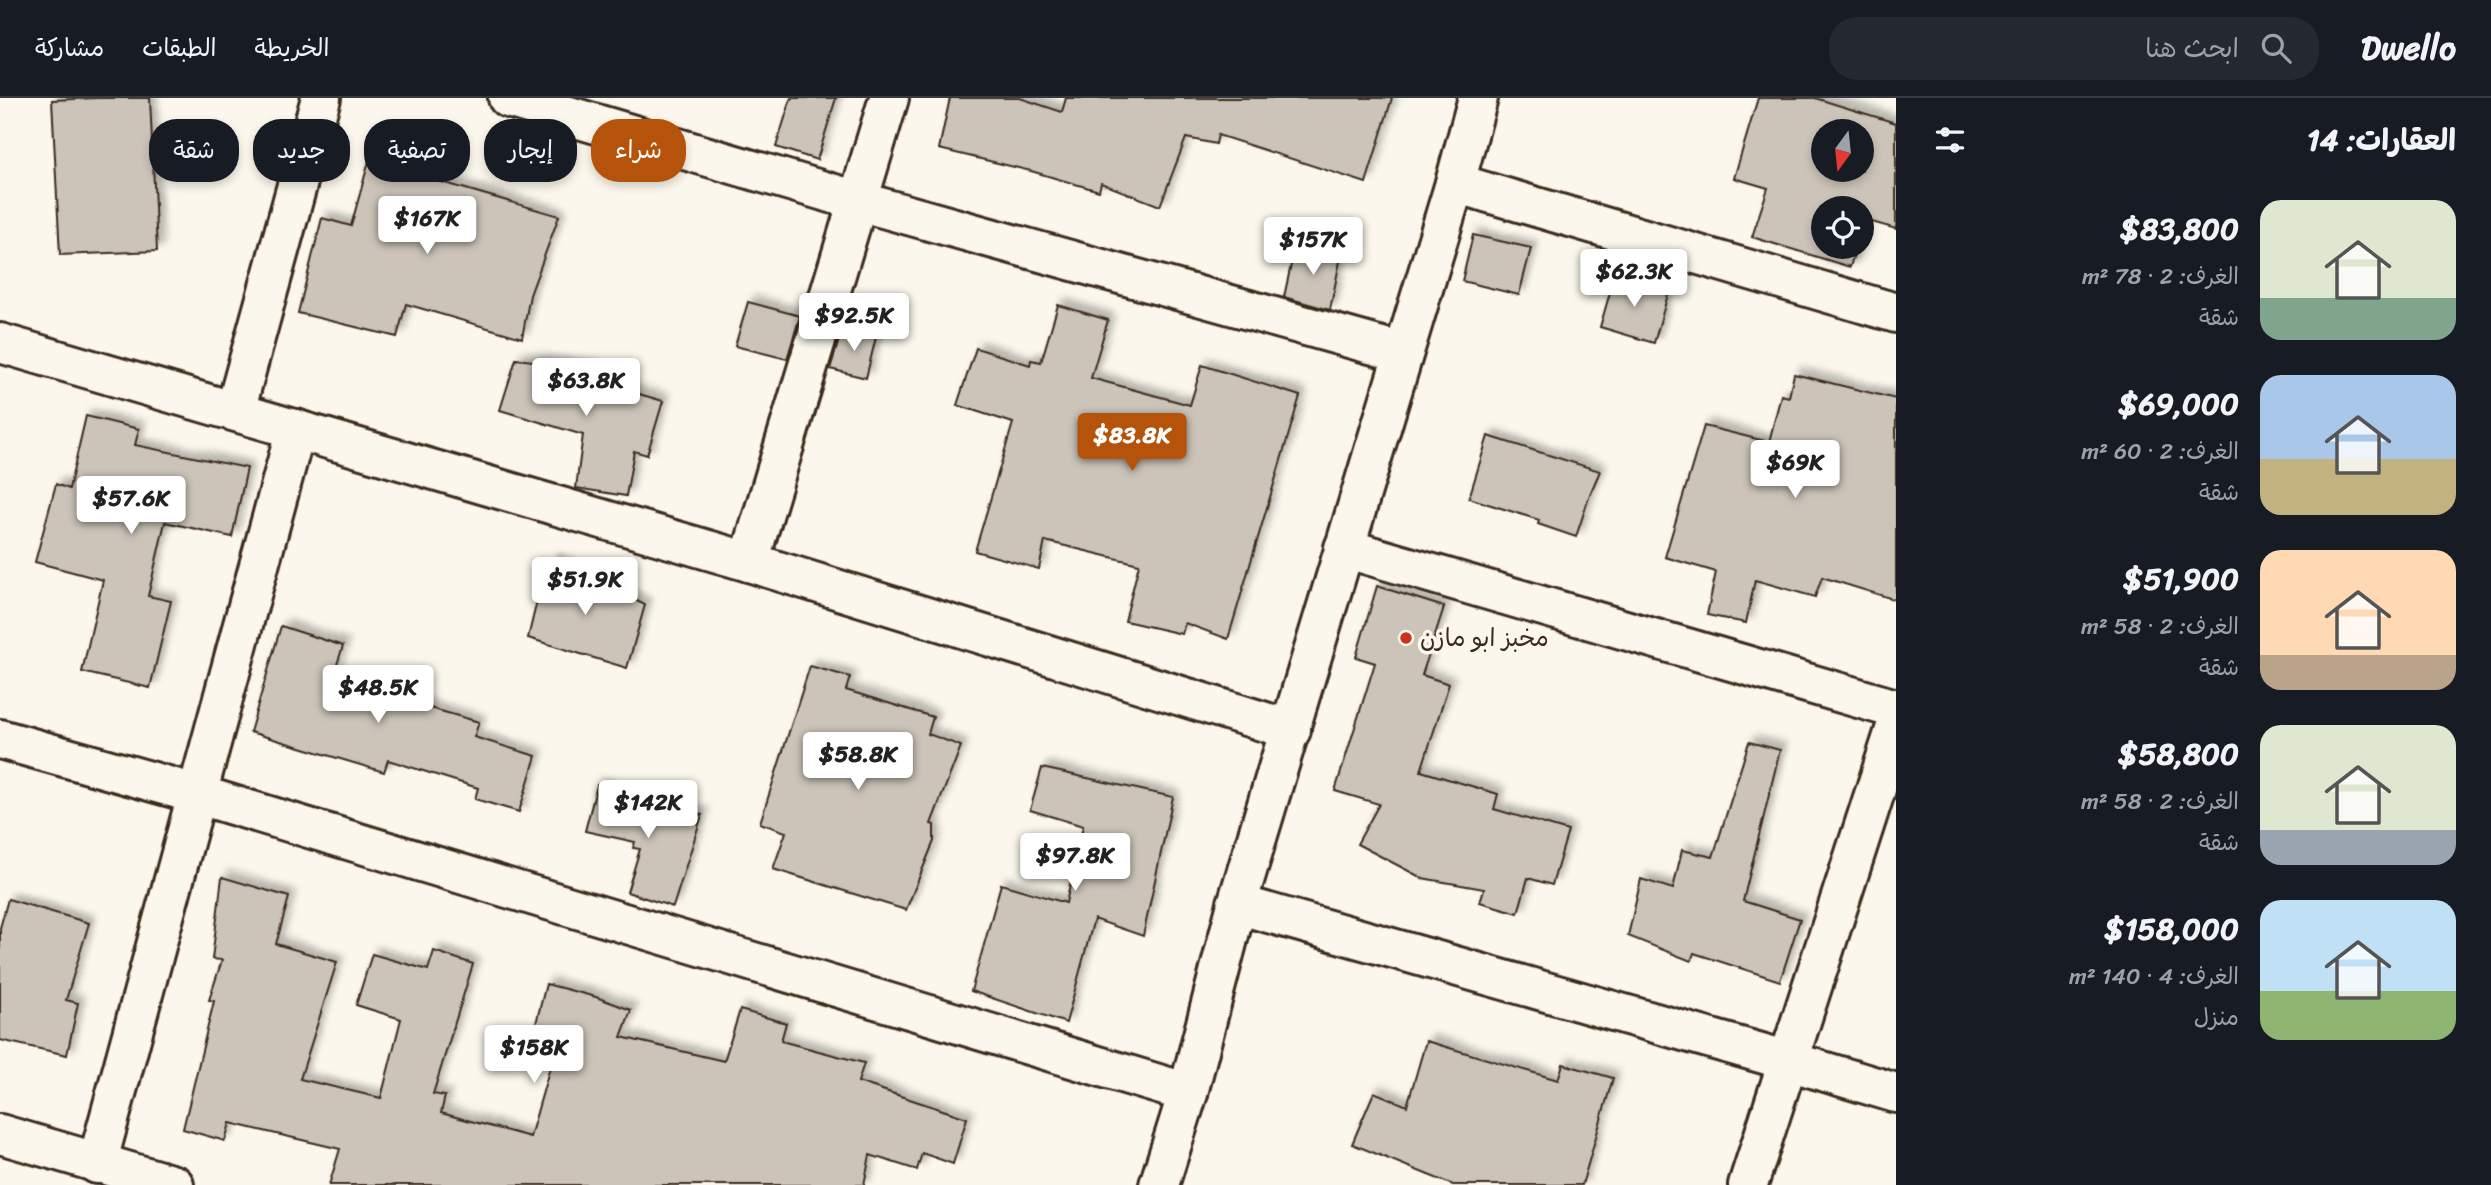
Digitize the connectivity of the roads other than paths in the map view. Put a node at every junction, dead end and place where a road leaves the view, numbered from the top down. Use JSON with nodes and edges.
{"nodes":[{"id":1,"x":321,"y":98,"type":"edge"},
{"id":2,"x":508,"y":98,"type":"edge"},
{"id":3,"x":889,"y":98,"type":"edge"},
{"id":4,"x":1478,"y":98,"type":"edge"},
{"id":5,"x":1455,"y":183,"type":"junction"},
{"id":6,"x":858,"y":201,"type":"junction"},
{"id":7,"x":1896,"y":313,"type":"edge"},
{"id":8,"x":0,"y":343,"type":"edge"},
{"id":9,"x":1404,"y":353,"type":"junction"},
{"id":10,"x":235,"y":411,"type":"junction"},
{"id":11,"x":296,"y":429,"type":"junction"},
{"id":12,"x":1344,"y":548,"type":"junction"},
{"id":13,"x":749,"y":562,"type":"junction"},
{"id":14,"x":1896,"y":709,"type":"edge"},
{"id":15,"x":1896,"y":727,"type":"edge"},
{"id":16,"x":1291,"y":730,"type":"junction"},
{"id":17,"x":0,"y":739,"type":"edge"},
{"id":18,"x":196,"y":794,"type":"junction"},
{"id":19,"x":1237,"y":904,"type":"junction"},
{"id":20,"x":1789,"y":1061,"type":"junction"},
{"id":21,"x":1188,"y":1093,"type":"junction"},
{"id":22,"x":1896,"y":1093,"type":"edge"},
{"id":23,"x":0,"y":1134,"type":"edge"},
{"id":24,"x":97,"y":1164,"type":"junction"},
{"id":25,"x":174,"y":1185,"type":"edge"},
{"id":26,"x":1159,"y":1185,"type":"edge"},
{"id":27,"x":1748,"y":1185,"type":"edge"}],
"edges":[{"from":1,"to":10,"type":"street"},
{"from":2,"to":6,"type":"street"},
{"from":3,"to":6,"type":"street"},
{"from":4,"to":5,"type":"street"},
{"from":5,"to":7,"type":"street"},
{"from":5,"to":9,"type":"street"},
{"from":6,"to":9,"type":"street"},
{"from":6,"to":13,"type":"street"},
{"from":8,"to":10,"type":"street"},
{"from":9,"to":12,"type":"street"},
{"from":10,"to":11,"type":"street"},
{"from":11,"to":13,"type":"street"},
{"from":11,"to":18,"type":"street"},
{"from":12,"to":14,"type":"street"},
{"from":12,"to":16,"type":"street"},
{"from":13,"to":16,"type":"street"},
{"from":15,"to":20,"type":"street"},
{"from":16,"to":19,"type":"street"},
{"from":17,"to":18,"type":"street"},
{"from":18,"to":21,"type":"street"},
{"from":18,"to":24,"type":"street"},
{"from":19,"to":20,"type":"street"},
{"from":19,"to":21,"type":"street"},
{"from":20,"to":22,"type":"street"},
{"from":20,"to":27,"type":"street"},
{"from":21,"to":26,"type":"street"},
{"from":23,"to":24,"type":"street"},
{"from":24,"to":25,"type":"street"}]}
